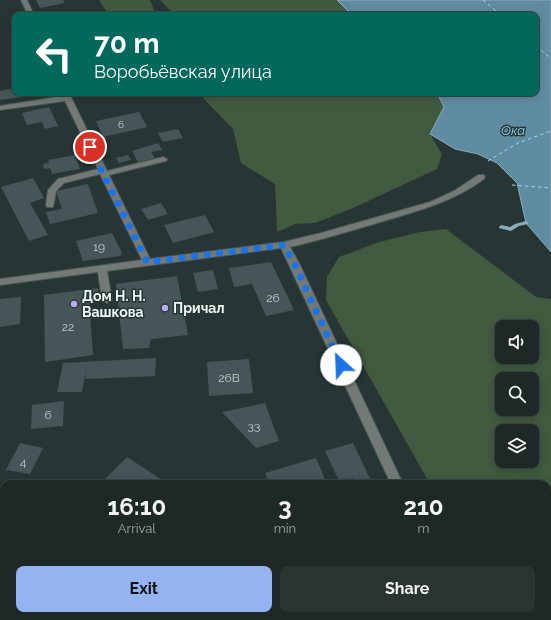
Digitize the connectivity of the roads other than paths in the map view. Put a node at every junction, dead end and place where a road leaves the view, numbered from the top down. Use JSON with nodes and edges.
{"nodes":[{"id":1,"x":24,"y":0,"type":"edge"},
{"id":2,"x":30,"y":12,"type":"edge"},
{"id":3,"x":66,"y":96,"type":"edge"},
{"id":4,"x":0,"y":108,"type":"edge"},
{"id":5,"x":163,"y":159,"type":"dead end"},
{"id":6,"x":103,"y":172,"type":"junction"},
{"id":7,"x":480,"y":177,"type":"dead end"},
{"id":8,"x":50,"y":205,"type":"dead end"},
{"id":9,"x":284,"y":245,"type":"junction"},
{"id":10,"x":147,"y":262,"type":"junction"},
{"id":11,"x":102,"y":268,"type":"junction"},
{"id":12,"x":0,"y":282,"type":"edge"},
{"id":13,"x":107,"y":300,"type":"dead end"},
{"id":14,"x":395,"y":480,"type":"edge"}],
"edges":[{"from":1,"to":2,"type":"street"},
{"from":3,"to":4,"type":"street"},
{"from":3,"to":6,"type":"street"},
{"from":5,"to":6,"type":"street"},
{"from":6,"to":8,"type":"street"},
{"from":6,"to":10,"type":"street"},
{"from":7,"to":9,"type":"street"},
{"from":9,"to":10,"type":"street"},
{"from":9,"to":14,"type":"street"},
{"from":10,"to":11,"type":"street"},
{"from":11,"to":12,"type":"street"},
{"from":11,"to":13,"type":"street"}]}
